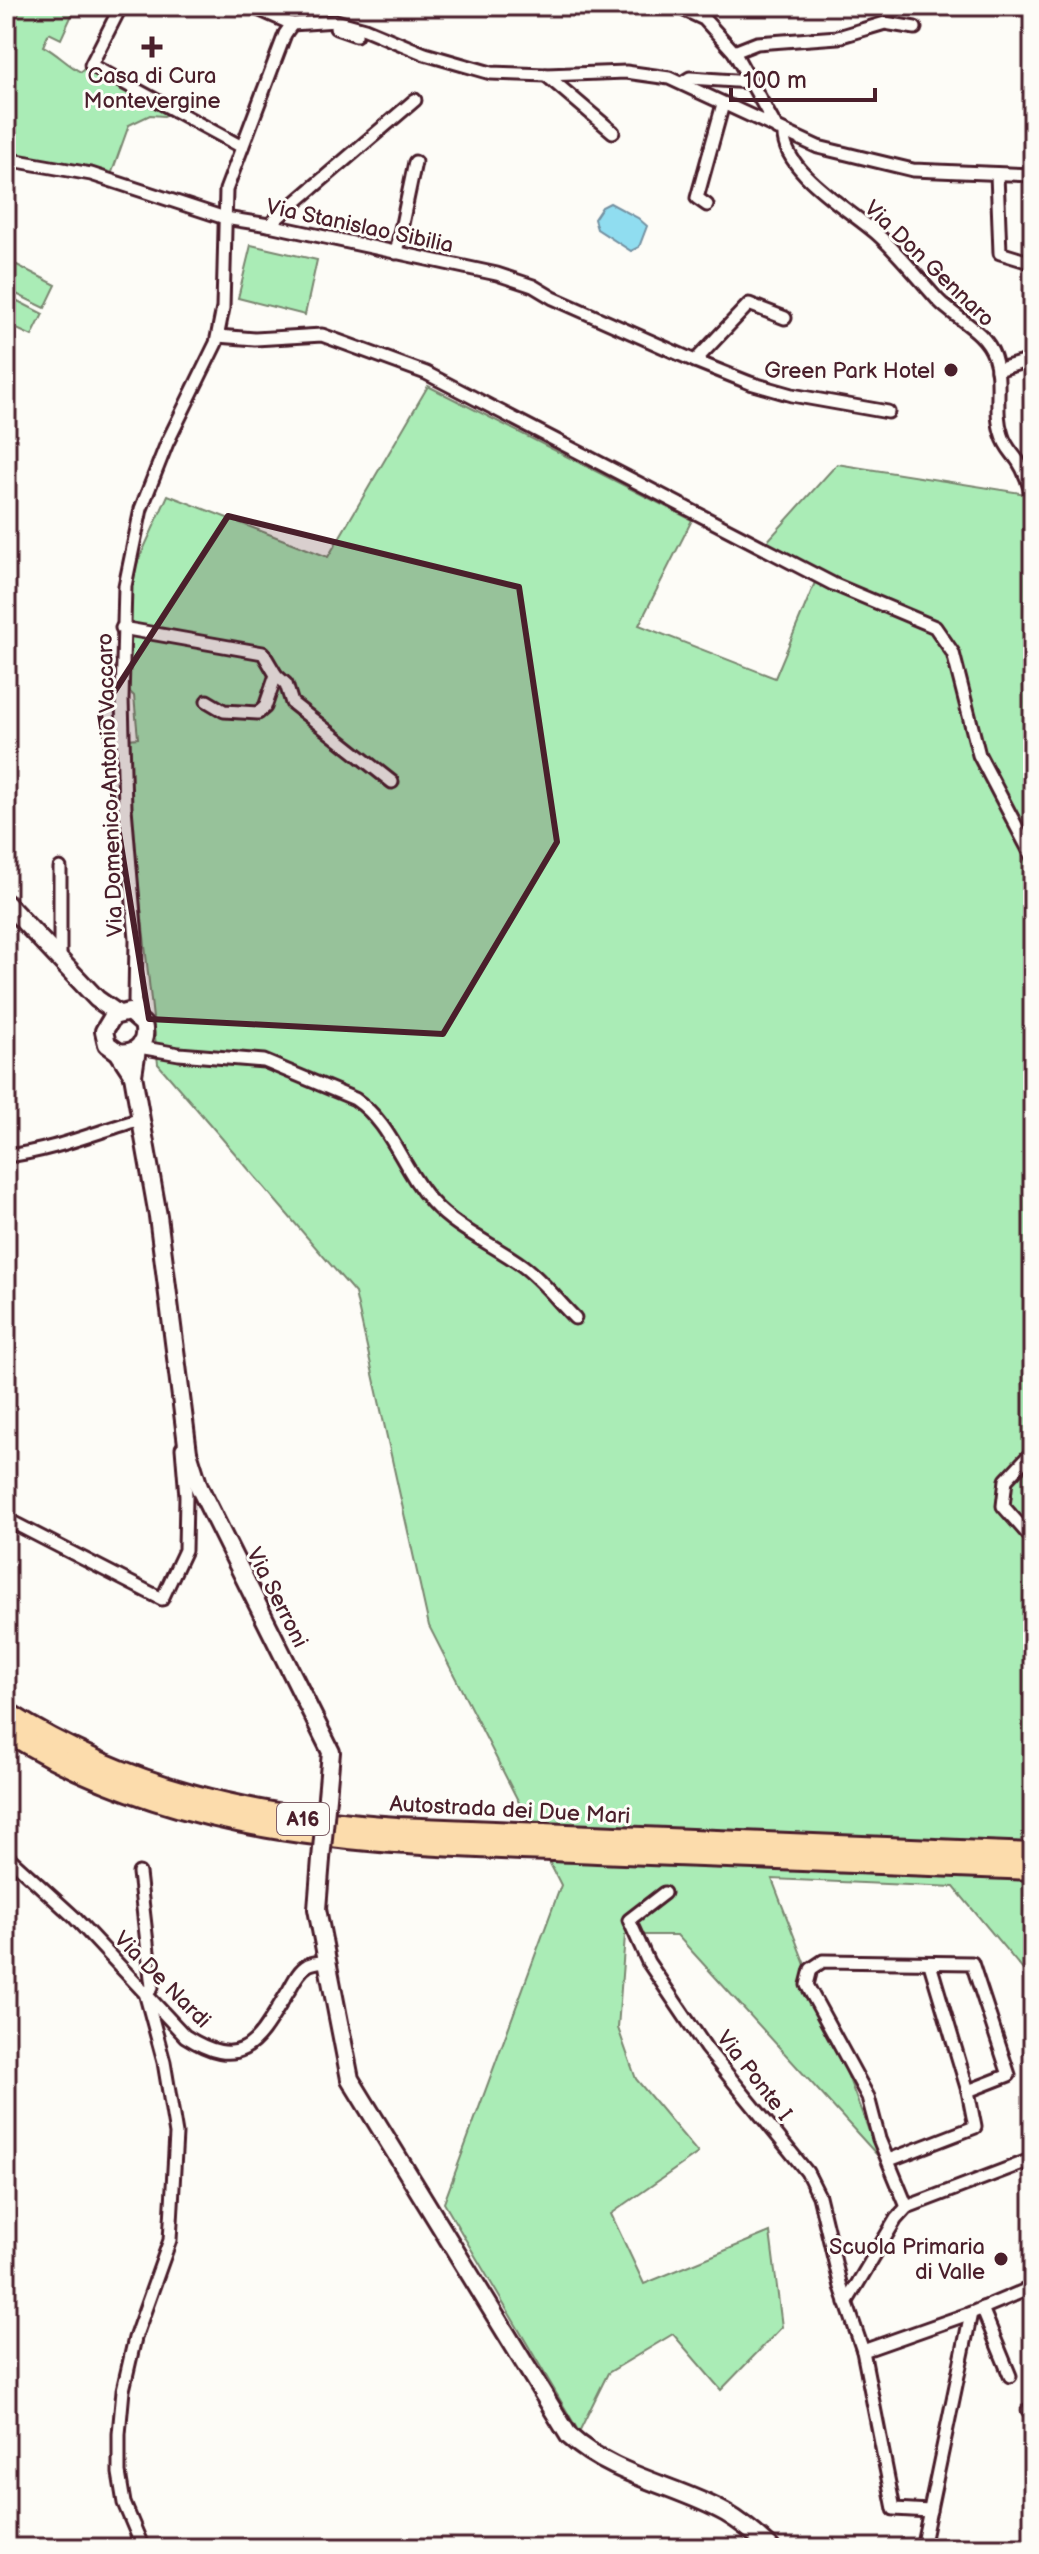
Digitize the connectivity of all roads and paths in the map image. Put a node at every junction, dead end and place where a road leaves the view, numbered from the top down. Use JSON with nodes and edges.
{"nodes":[{"id":1,"x":121,"y":6,"type":"edge"},
{"id":2,"x":251,"y":6,"type":"edge"},
{"id":3,"x":676,"y":6,"type":"edge"},
{"id":4,"x":308,"y":22,"type":"junction"},
{"id":5,"x":292,"y":24,"type":"junction"},
{"id":6,"x":915,"y":28,"type":"dead end"},
{"id":7,"x":400,"y":45,"type":"junction"},
{"id":8,"x":734,"y":52,"type":"junction"},
{"id":9,"x":546,"y":75,"type":"junction"},
{"id":10,"x":750,"y":82,"type":"junction"},
{"id":11,"x":682,"y":83,"type":"junction"},
{"id":12,"x":415,"y":100,"type":"dead end"},
{"id":13,"x":760,"y":100,"type":"junction"},
{"id":14,"x":723,"y":104,"type":"junction"},
{"id":15,"x":749,"y":116,"type":"junction"},
{"id":16,"x":780,"y":130,"type":"junction"},
{"id":17,"x":613,"y":132,"type":"dead end"},
{"id":18,"x":242,"y":147,"type":"junction"},
{"id":19,"x":6,"y":159,"type":"edge"},
{"id":20,"x":415,"y":162,"type":"dead end"},
{"id":21,"x":997,"y":174,"type":"junction"},
{"id":22,"x":1033,"y":175,"type":"edge"},
{"id":23,"x":707,"y":205,"type":"dead end"},
{"id":24,"x":225,"y":218,"type":"junction"},
{"id":25,"x":269,"y":225,"type":"junction"},
{"id":26,"x":396,"y":253,"type":"junction"},
{"id":27,"x":1026,"y":261,"type":"dead end"},
{"id":28,"x":785,"y":318,"type":"dead end"},
{"id":29,"x":218,"y":336,"type":"junction"},
{"id":30,"x":1033,"y":359,"type":"edge"},
{"id":31,"x":695,"y":361,"type":"junction"},
{"id":32,"x":997,"y":370,"type":"junction"},
{"id":33,"x":888,"y":412,"type":"dead end"},
{"id":34,"x":1033,"y":501,"type":"edge"},
{"id":35,"x":122,"y":628,"type":"junction"},
{"id":36,"x":276,"y":675,"type":"junction"},
{"id":37,"x":207,"y":701,"type":"dead end"},
{"id":38,"x":392,"y":782,"type":"dead end"},
{"id":39,"x":1033,"y":858,"type":"edge"},
{"id":40,"x":60,"y":868,"type":"dead end"},
{"id":41,"x":6,"y":903,"type":"edge"},
{"id":42,"x":60,"y":961,"type":"junction"},
{"id":43,"x":120,"y":1012,"type":"junction"},
{"id":44,"x":143,"y":1040,"type":"junction"},
{"id":45,"x":118,"y":1052,"type":"junction"},
{"id":46,"x":133,"y":1075,"type":"junction"},
{"id":47,"x":141,"y":1119,"type":"junction"},
{"id":48,"x":6,"y":1156,"type":"edge"},
{"id":49,"x":575,"y":1318,"type":"dead end"},
{"id":50,"x":1033,"y":1451,"type":"edge"},
{"id":51,"x":185,"y":1456,"type":"junction"},
{"id":52,"x":6,"y":1519,"type":"edge"},
{"id":53,"x":1033,"y":1540,"type":"edge"},
{"id":54,"x":6,"y":1713,"type":"edge"},
{"id":55,"x":6,"y":1730,"type":"edge"},
{"id":56,"x":6,"y":1746,"type":"edge"},
{"id":57,"x":341,"y":1839,"type":"junction"},
{"id":58,"x":621,"y":1845,"type":"junction"},
{"id":59,"x":1033,"y":1854,"type":"edge"},
{"id":60,"x":6,"y":1855,"type":"edge"},
{"id":61,"x":1033,"y":1869,"type":"edge"},
{"id":62,"x":139,"y":1873,"type":"dead end"},
{"id":63,"x":664,"y":1893,"type":"dead end"},
{"id":64,"x":327,"y":1961,"type":"junction"},
{"id":65,"x":930,"y":1964,"type":"junction"},
{"id":66,"x":146,"y":1996,"type":"junction"},
{"id":67,"x":968,"y":2091,"type":"junction"},
{"id":68,"x":1033,"y":2159,"type":"edge"},
{"id":69,"x":889,"y":2160,"type":"junction"},
{"id":70,"x":907,"y":2207,"type":"junction"},
{"id":71,"x":1033,"y":2287,"type":"edge"},
{"id":72,"x":846,"y":2303,"type":"junction"},
{"id":73,"x":977,"y":2311,"type":"junction"},
{"id":74,"x":863,"y":2351,"type":"junction"},
{"id":75,"x":1010,"y":2376,"type":"dead end"},
{"id":76,"x":930,"y":2511,"type":"junction"},
{"id":77,"x":763,"y":2545,"type":"edge"},
{"id":78,"x":143,"y":2548,"type":"edge"},
{"id":79,"x":925,"y":2548,"type":"edge"}],
"edges":[{"from":1,"to":18,"type":"street"},
{"from":2,"to":5,"type":"street"},
{"from":3,"to":8,"type":"street","name":"Via Don Gennaro"},
{"from":4,"to":5,"type":"street"},
{"from":4,"to":7,"type":"street"},
{"from":4,"to":7,"type":"street"},
{"from":5,"to":18,"type":"street","name":"Via Domenico Antonio Vaccaro"},
{"from":6,"to":8,"type":"street"},
{"from":7,"to":9,"type":"street"},
{"from":8,"to":10,"type":"street","name":"Via Don Gennaro"},
{"from":9,"to":11,"type":"street"},
{"from":9,"to":17,"type":"street"},
{"from":10,"to":11,"type":"street"},
{"from":10,"to":13,"type":"street","name":"Via Don Gennaro"},
{"from":11,"to":14,"type":"street"},
{"from":12,"to":25,"type":"street"},
{"from":13,"to":15,"type":"street"},
{"from":13,"to":16,"type":"street","name":"Via Don Gennaro"},
{"from":14,"to":15,"type":"street"},
{"from":14,"to":23,"type":"street"},
{"from":15,"to":16,"type":"street"},
{"from":16,"to":21,"type":"street"},
{"from":16,"to":32,"type":"street","name":"Via Don Gennaro"},
{"from":18,"to":24,"type":"street","name":"Via Domenico Antonio Vaccaro"},
{"from":19,"to":24,"type":"street","name":"Via Stanislao Sibilia"},
{"from":20,"to":26,"type":"street"},
{"from":21,"to":22,"type":"street"},
{"from":21,"to":27,"type":"street"},
{"from":24,"to":25,"type":"street","name":"Via Stanislao Sibilia"},
{"from":24,"to":29,"type":"street","name":"Via Domenico Antonio Vaccaro"},
{"from":25,"to":26,"type":"street","name":"Via Stanislao Sibilia"},
{"from":26,"to":31,"type":"street","name":"Via Stanislao Sibilia"},
{"from":28,"to":31,"type":"street"},
{"from":29,"to":35,"type":"street","name":"Via Domenico Antonio Vaccaro"},
{"from":29,"to":39,"type":"street"},
{"from":30,"to":32,"type":"street"},
{"from":31,"to":33,"type":"street","name":"Via Stanislao Sibilia"},
{"from":32,"to":34,"type":"street","name":"Via Don Gennaro"},
{"from":35,"to":36,"type":"street"},
{"from":35,"to":43,"type":"street","name":"Via Domenico Antonio Vaccaro"},
{"from":36,"to":37,"type":"street"},
{"from":36,"to":38,"type":"street"},
{"from":40,"to":42,"type":"street"},
{"from":41,"to":42,"type":"main road","name":"Via Serroni"},
{"from":42,"to":43,"type":"main road","name":"Via Serroni"},
{"from":43,"to":44,"type":"main road"},
{"from":43,"to":45,"type":"main road","name":"Via Serroni"},
{"from":44,"to":45,"type":"main road"},
{"from":44,"to":46,"type":"main road","name":"Via Serroni"},
{"from":44,"to":49,"type":"street"},
{"from":45,"to":46,"type":"main road","name":"Via Serroni"},
{"from":46,"to":47,"type":"main road","name":"Via Serroni"},
{"from":47,"to":48,"type":"street"},
{"from":47,"to":51,"type":"main road","name":"Via Serroni"},
{"from":50,"to":53,"type":"street"},
{"from":51,"to":52,"type":"street"},
{"from":51,"to":64,"type":"main road","name":"Via Serroni","bridge":true},
{"from":54,"to":58,"type":"highway","name":"Autostrada dei Due Mari","number":"A16"},
{"from":55,"to":57,"type":"highway","name":"Autostrada dei Due Mari","number":"A16"},
{"from":56,"to":57,"type":"highway"},
{"from":57,"to":58,"type":"highway","name":"Autostrada dei Due Mari","number":"A16"},
{"from":58,"to":59,"type":"highway","name":"Autostrada dei Due Mari","number":"A16"},
{"from":58,"to":61,"type":"highway","name":"Autostrada dei Due Mari","number":"A16"},
{"from":60,"to":66,"type":"street","name":"Via De Nardi"},
{"from":62,"to":66,"type":"street"},
{"from":63,"to":72,"type":"street","name":"Via Ponte I"},
{"from":64,"to":66,"type":"street","name":"Via De Nardi"},
{"from":64,"to":77,"type":"main road","name":"Via Serroni"},
{"from":65,"to":67,"type":"street"},
{"from":65,"to":67,"type":"street"},
{"from":65,"to":69,"type":"street"},
{"from":66,"to":78,"type":"street"},
{"from":67,"to":69,"type":"street"},
{"from":68,"to":70,"type":"street"},
{"from":69,"to":70,"type":"street"},
{"from":70,"to":72,"type":"street"},
{"from":71,"to":73,"type":"street"},
{"from":72,"to":74,"type":"street","name":"Via Ponte I"},
{"from":73,"to":74,"type":"street"},
{"from":73,"to":75,"type":"street"},
{"from":73,"to":76,"type":"street"},
{"from":74,"to":76,"type":"street","name":"Via Ponte I"},
{"from":76,"to":79,"type":"street"}]}
